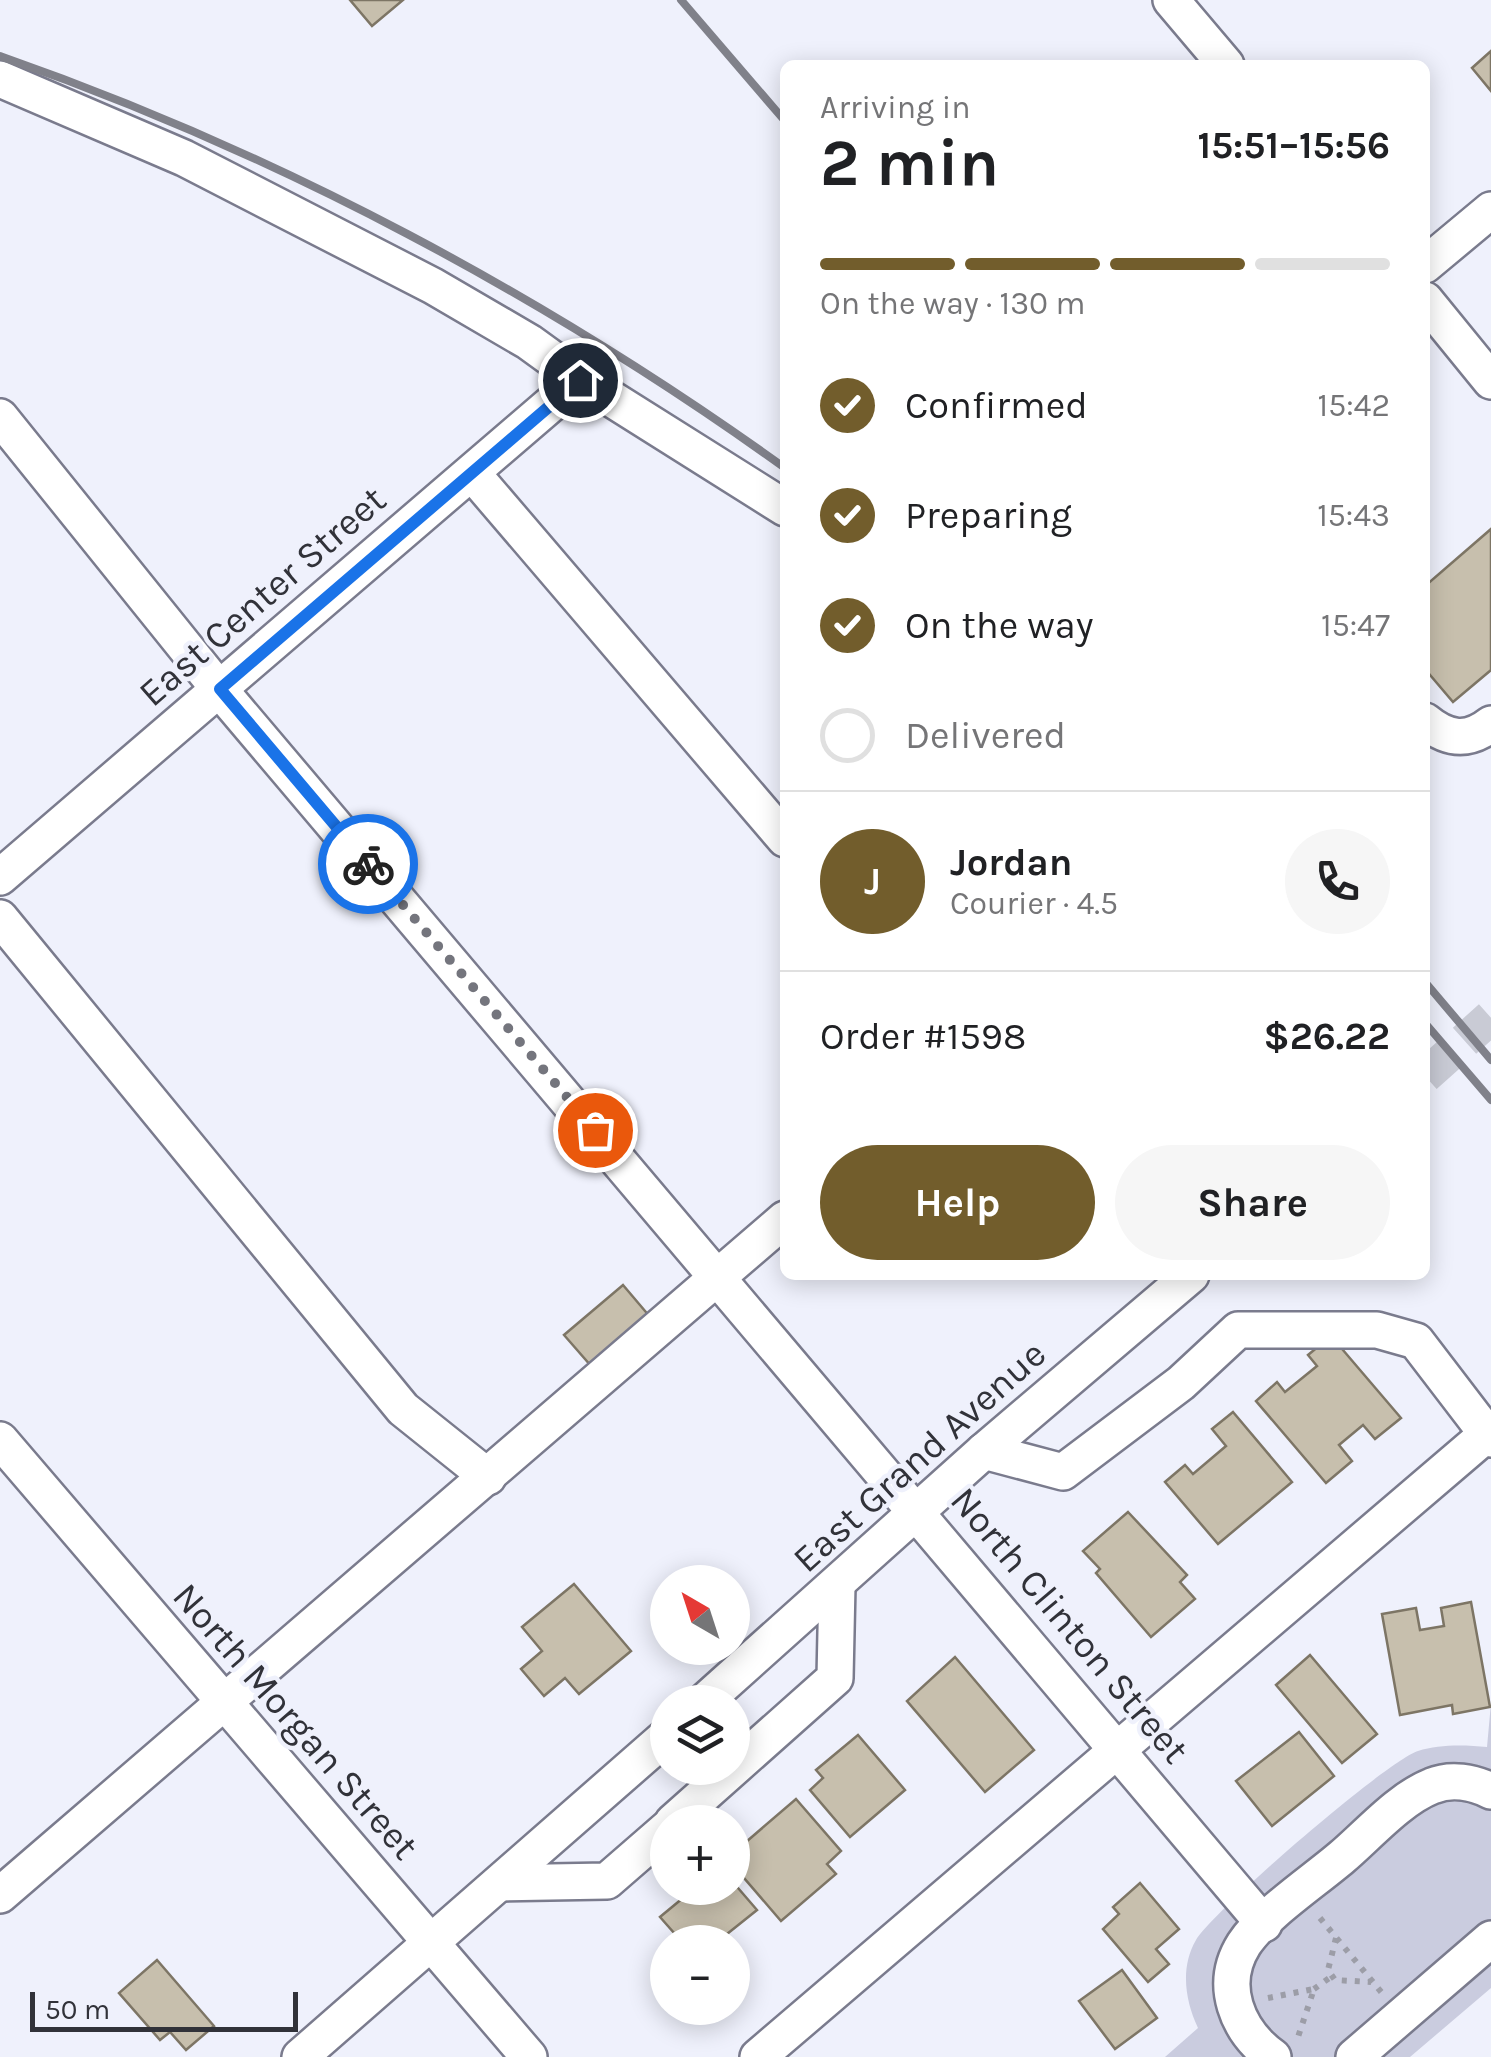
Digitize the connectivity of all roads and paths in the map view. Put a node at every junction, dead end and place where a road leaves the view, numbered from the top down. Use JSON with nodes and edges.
{"nodes":[{"id":1,"x":1171,"y":0,"type":"edge"},
{"id":2,"x":1222,"y":60,"type":"edge"},
{"id":3,"x":0,"y":80,"type":"edge"},
{"id":4,"x":1491,"y":210,"type":"edge"},
{"id":5,"x":1430,"y":261,"type":"edge"},
{"id":6,"x":1430,"y":306,"type":"edge"},
{"id":7,"x":580,"y":380,"type":"junction"},
{"id":8,"x":1491,"y":381,"type":"edge"},
{"id":9,"x":0,"y":417,"type":"edge"},
{"id":10,"x":472,"y":472,"type":"junction"},
{"id":11,"x":780,"y":505,"type":"edge"},
{"id":12,"x":220,"y":689,"type":"junction"},
{"id":13,"x":1491,"y":724,"type":"edge"},
{"id":14,"x":1430,"y":730,"type":"edge"},
{"id":15,"x":780,"y":833,"type":"edge"},
{"id":16,"x":0,"y":877,"type":"edge"},
{"id":17,"x":0,"y":918,"type":"edge"},
{"id":18,"x":780,"y":1224,"type":"edge"},
{"id":19,"x":720,"y":1277,"type":"junction"},
{"id":20,"x":1186,"y":1280,"type":"edge"},
{"id":21,"x":1489,"y":1436,"type":"edge"},
{"id":22,"x":0,"y":1440,"type":"edge"},
{"id":23,"x":984,"y":1451,"type":"junction"},
{"id":24,"x":488,"y":1476,"type":"junction"},
{"id":25,"x":919,"y":1512,"type":"junction"},
{"id":26,"x":837,"y":1585,"type":"junction"},
{"id":27,"x":723,"y":1685,"type":"edge"},
{"id":28,"x":223,"y":1704,"type":"junction"},
{"id":29,"x":1120,"y":1750,"type":"junction"},
{"id":30,"x":650,"y":1751,"type":"edge"},
{"id":31,"x":1491,"y":1791,"type":"edge"},
{"id":32,"x":693,"y":1805,"type":"edge"},
{"id":33,"x":650,"y":1844,"type":"edge"},
{"id":34,"x":500,"y":1884,"type":"junction"},
{"id":35,"x":1300,"y":1894,"type":"junction"},
{"id":36,"x":0,"y":1895,"type":"edge"},
{"id":37,"x":1264,"y":1924,"type":"junction"},
{"id":38,"x":1336,"y":1938,"type":"junction"},
{"id":39,"x":1491,"y":1939,"type":"edge"},
{"id":40,"x":432,"y":1944,"type":"junction"},
{"id":41,"x":1332,"y":1976,"type":"junction"},
{"id":42,"x":1372,"y":1982,"type":"junction"},
{"id":43,"x":1314,"y":1989,"type":"junction"},
{"id":44,"x":1256,"y":2000,"type":"dead end"},
{"id":45,"x":1401,"y":2018,"type":"junction"},
{"id":46,"x":343,"y":2040,"type":"edge"},
{"id":47,"x":1262,"y":2049,"type":"edge"},
{"id":48,"x":1368,"y":2053,"type":"edge"},
{"id":49,"x":300,"y":2057,"type":"edge"},
{"id":50,"x":529,"y":2057,"type":"edge"},
{"id":51,"x":758,"y":2057,"type":"edge"}],
"edges":[{"from":1,"to":2,"type":"street"},
{"from":3,"to":7,"type":"street"},
{"from":4,"to":5,"type":"street"},
{"from":6,"to":8,"type":"street"},
{"from":7,"to":10,"type":"street","name":"East Center Street"},
{"from":7,"to":11,"type":"street"},
{"from":9,"to":12,"type":"street","name":"North Clinton Street"},
{"from":10,"to":12,"type":"street","name":"East Center Street"},
{"from":10,"to":15,"type":"street"},
{"from":12,"to":16,"type":"street","name":"East Center Street"},
{"from":12,"to":19,"type":"street","name":"North Clinton Street"},
{"from":13,"to":14,"type":"street"},
{"from":17,"to":24,"type":"street"},
{"from":18,"to":19,"type":"street"},
{"from":19,"to":24,"type":"street"},
{"from":19,"to":25,"type":"street","name":"North Clinton Street"},
{"from":20,"to":23,"type":"street","name":"East Grand Avenue"},
{"from":21,"to":23,"type":"street"},
{"from":21,"to":29,"type":"street"},
{"from":22,"to":28,"type":"street","name":"North Morgan Street"},
{"from":23,"to":25,"type":"street","name":"East Grand Avenue"},
{"from":24,"to":28,"type":"street"},
{"from":25,"to":26,"type":"street","name":"East Grand Avenue"},
{"from":25,"to":29,"type":"street","name":"North Clinton Street"},
{"from":26,"to":27,"type":"street","name":"East Grand Avenue"},
{"from":26,"to":32,"type":"street"},
{"from":28,"to":36,"type":"street"},
{"from":28,"to":40,"type":"street","name":"North Morgan Street"},
{"from":29,"to":37,"type":"street","name":"North Clinton Street"},
{"from":29,"to":51,"type":"street"},
{"from":30,"to":34,"type":"street"},
{"from":31,"to":35,"type":"street"},
{"from":33,"to":34,"type":"street"},
{"from":34,"to":40,"type":"street"},
{"from":35,"to":37,"type":"street"},
{"from":35,"to":38,"type":"path"},
{"from":37,"to":47,"type":"street"},
{"from":38,"to":41,"type":"path"},
{"from":38,"to":42,"type":"path"},
{"from":39,"to":45,"type":"street"},
{"from":40,"to":46,"type":"street"},
{"from":40,"to":50,"type":"street","name":"North Morgan Street"},
{"from":41,"to":42,"type":"path"},
{"from":41,"to":43,"type":"path"},
{"from":42,"to":45,"type":"path"},
{"from":43,"to":44,"type":"path"},
{"from":43,"to":47,"type":"path"},
{"from":45,"to":48,"type":"street"},
{"from":46,"to":49,"type":"street"}]}
